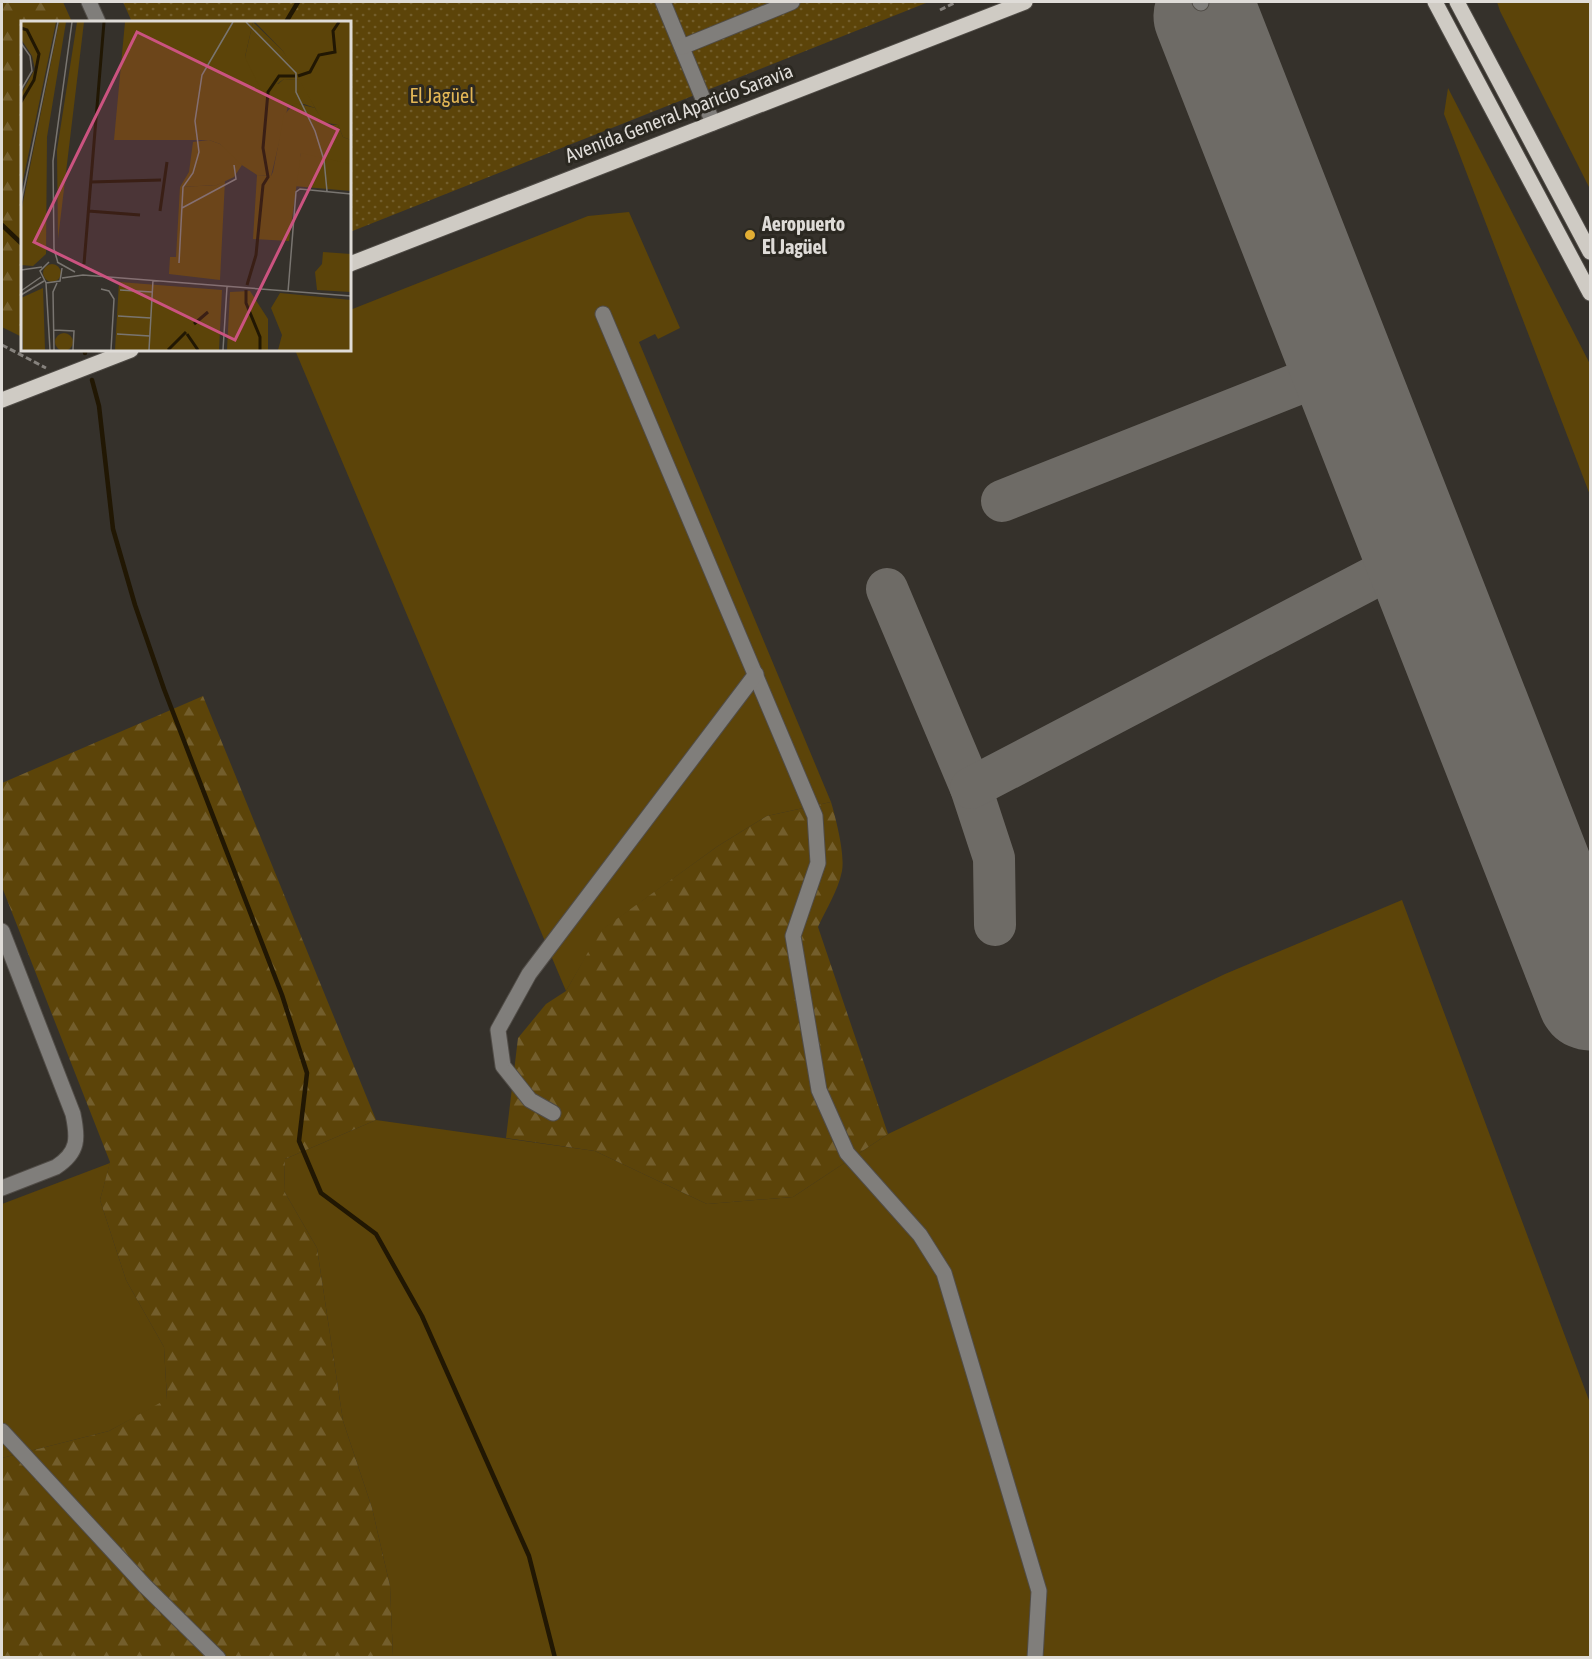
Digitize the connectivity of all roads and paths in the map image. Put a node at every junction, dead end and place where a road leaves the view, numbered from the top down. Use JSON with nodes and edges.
{"nodes":[{"id":1,"x":89,"y":2,"type":"edge"},
{"id":2,"x":663,"y":2,"type":"edge"},
{"id":3,"x":792,"y":2,"type":"edge"},
{"id":4,"x":956,"y":2,"type":"edge"},
{"id":5,"x":1025,"y":2,"type":"edge"},
{"id":6,"x":1436,"y":2,"type":"edge"},
{"id":7,"x":1457,"y":2,"type":"edge"},
{"id":8,"x":940,"y":10,"type":"dead end"},
{"id":9,"x":98,"y":21,"type":"edge"},
{"id":10,"x":682,"y":47,"type":"junction"},
{"id":11,"x":714,"y":123,"type":"junction"},
{"id":12,"x":1590,"y":252,"type":"edge"},
{"id":13,"x":351,"y":264,"type":"edge"},
{"id":14,"x":1590,"y":292,"type":"edge"},
{"id":15,"x":603,"y":314,"type":"dead end"},
{"id":16,"x":2,"y":345,"type":"edge"},
{"id":17,"x":129,"y":351,"type":"edge"},
{"id":18,"x":64,"y":377,"type":"junction"},
{"id":19,"x":2,"y":400,"type":"edge"},
{"id":20,"x":756,"y":674,"type":"junction"},
{"id":21,"x":2,"y":931,"type":"edge"},
{"id":22,"x":553,"y":1113,"type":"dead end"},
{"id":23,"x":2,"y":1188,"type":"edge"},
{"id":24,"x":2,"y":1431,"type":"edge"},
{"id":25,"x":218,"y":1658,"type":"edge"},
{"id":26,"x":1035,"y":1658,"type":"edge"}],
"edges":[{"from":1,"to":9,"type":"street"},
{"from":2,"to":10,"type":"street"},
{"from":3,"to":10,"type":"street"},
{"from":4,"to":8,"type":"path"},
{"from":5,"to":11,"type":"main road","name":"Avenida General Aparicio Saravia"},
{"from":6,"to":14,"type":"main road"},
{"from":7,"to":12,"type":"main road"},
{"from":10,"to":11,"type":"street"},
{"from":11,"to":13,"type":"main road","name":"Avenida General Aparicio Saravia"},
{"from":15,"to":20,"type":"street"},
{"from":16,"to":18,"type":"path"},
{"from":17,"to":18,"type":"main road"},
{"from":18,"to":19,"type":"main road"},
{"from":20,"to":22,"type":"street"},
{"from":20,"to":26,"type":"street"},
{"from":21,"to":23,"type":"street"},
{"from":24,"to":25,"type":"street"}]}
